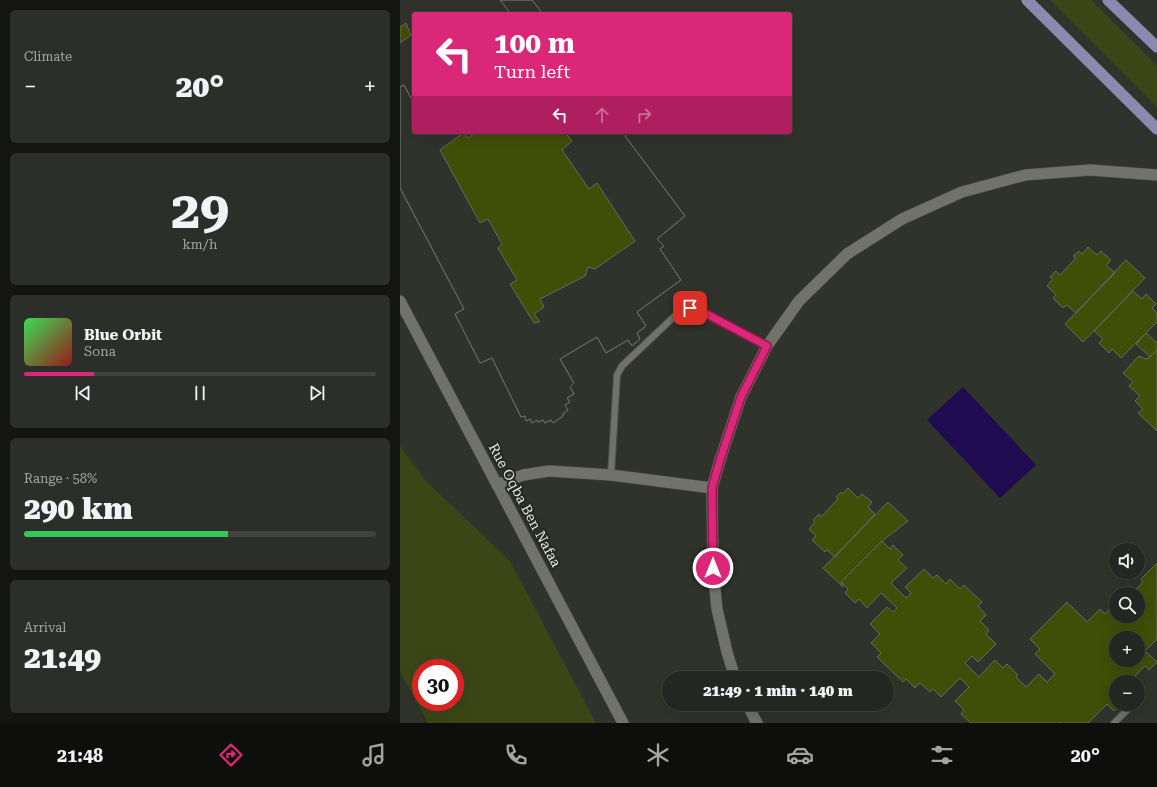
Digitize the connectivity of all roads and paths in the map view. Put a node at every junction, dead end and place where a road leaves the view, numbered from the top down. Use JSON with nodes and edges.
{"nodes":[{"id":1,"x":1028,"y":0,"type":"edge"},
{"id":2,"x":1108,"y":0,"type":"edge"},
{"id":3,"x":1157,"y":47,"type":"edge"},
{"id":4,"x":1157,"y":129,"type":"edge"},
{"id":5,"x":1157,"y":175,"type":"edge"},
{"id":6,"x":400,"y":301,"type":"edge"},
{"id":7,"x":767,"y":346,"type":"junction"},
{"id":8,"x":611,"y":475,"type":"junction"},
{"id":9,"x":497,"y":485,"type":"junction"},
{"id":10,"x":712,"y":488,"type":"junction"},
{"id":11,"x":733,"y":671,"type":"edge"},
{"id":12,"x":751,"y":711,"type":"edge"},
{"id":13,"x":1126,"y":711,"type":"edge"},
{"id":14,"x":623,"y":723,"type":"edge"},
{"id":15,"x":757,"y":723,"type":"edge"},
{"id":16,"x":1114,"y":723,"type":"edge"}],
"edges":[{"from":1,"to":4,"type":"main road"},
{"from":2,"to":3,"type":"main road"},
{"from":5,"to":7,"type":"street"},
{"from":6,"to":9,"type":"street","name":"Rue Oqba Ben Nafaa"},
{"from":7,"to":8,"type":"lane"},
{"from":7,"to":10,"type":"street"},
{"from":8,"to":9,"type":"street"},
{"from":8,"to":10,"type":"street"},
{"from":9,"to":14,"type":"street","name":"Rue Oqba Ben Nafaa"},
{"from":10,"to":11,"type":"street"},
{"from":12,"to":15,"type":"street"},
{"from":13,"to":16,"type":"lane"}]}
